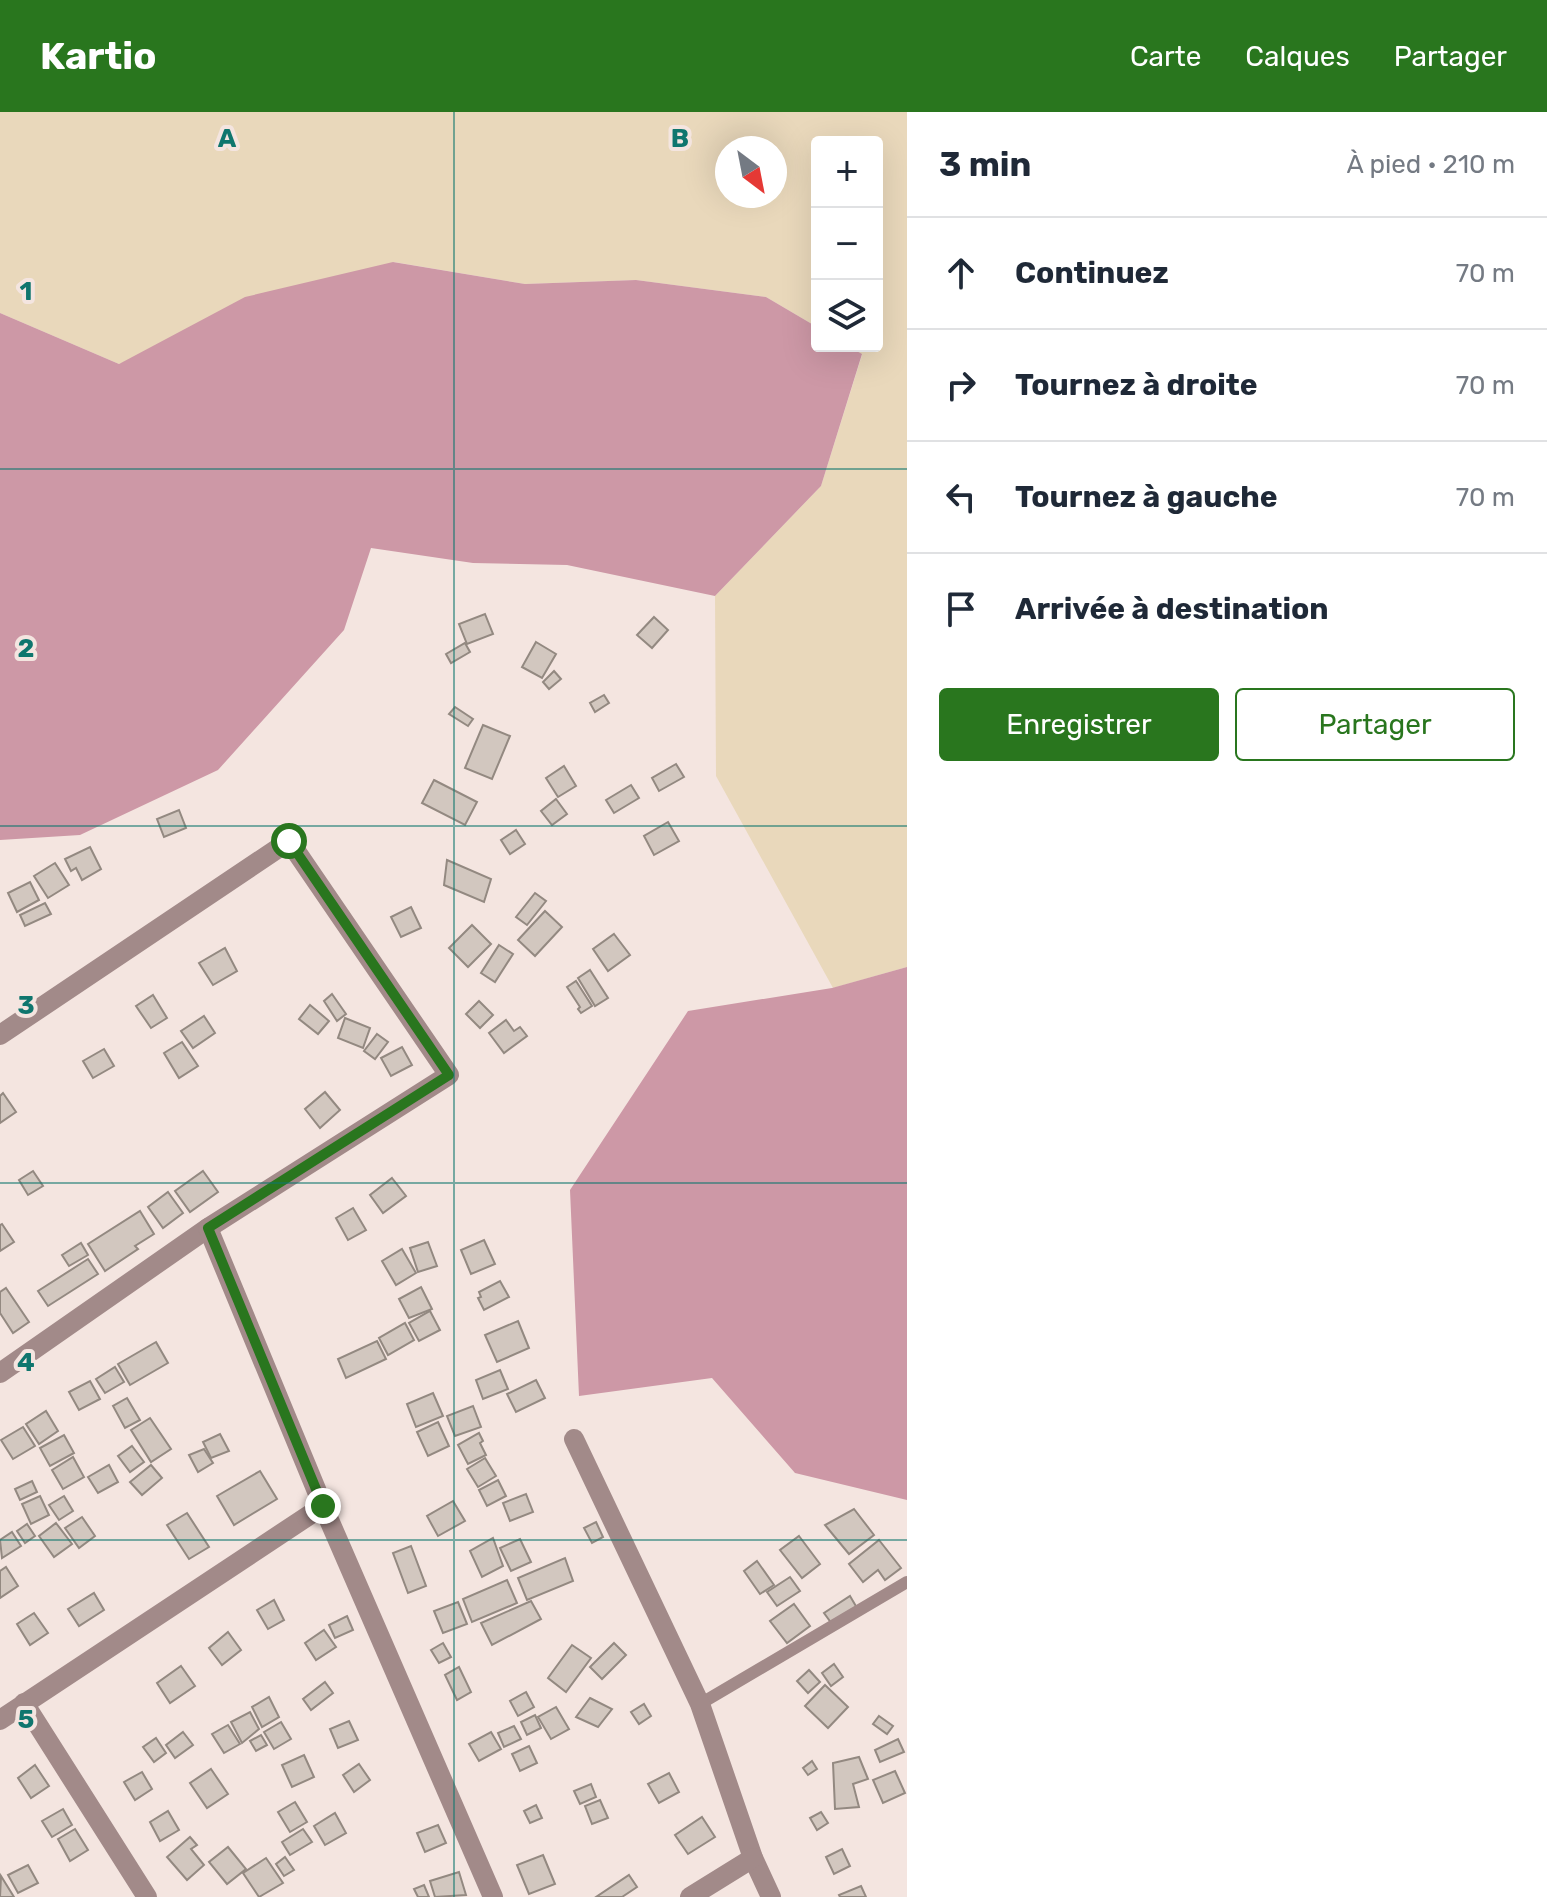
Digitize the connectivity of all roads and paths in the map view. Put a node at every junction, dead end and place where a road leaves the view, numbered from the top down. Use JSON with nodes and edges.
{"nodes":[{"id":1,"x":0,"y":1035,"type":"edge"},
{"id":2,"x":208,"y":1228,"type":"junction"},
{"id":3,"x":0,"y":1373,"type":"edge"},
{"id":4,"x":574,"y":1439,"type":"dead end"},
{"id":5,"x":323,"y":1506,"type":"junction"},
{"id":6,"x":907,"y":1582,"type":"edge"},
{"id":7,"x":24,"y":1703,"type":"junction"},
{"id":8,"x":700,"y":1704,"type":"junction"},
{"id":9,"x":0,"y":1720,"type":"edge"},
{"id":10,"x":753,"y":1858,"type":"junction"},
{"id":11,"x":147,"y":1897,"type":"edge"},
{"id":12,"x":493,"y":1897,"type":"edge"},
{"id":13,"x":690,"y":1897,"type":"edge"},
{"id":14,"x":771,"y":1897,"type":"edge"}],
"edges":[{"from":1,"to":2,"type":"street"},
{"from":2,"to":3,"type":"street"},
{"from":2,"to":5,"type":"street"},
{"from":4,"to":8,"type":"street"},
{"from":5,"to":7,"type":"street"},
{"from":5,"to":12,"type":"street"},
{"from":6,"to":8,"type":"lane"},
{"from":7,"to":9,"type":"street"},
{"from":7,"to":11,"type":"street"},
{"from":8,"to":10,"type":"street"},
{"from":10,"to":13,"type":"street"},
{"from":10,"to":14,"type":"street"}]}
